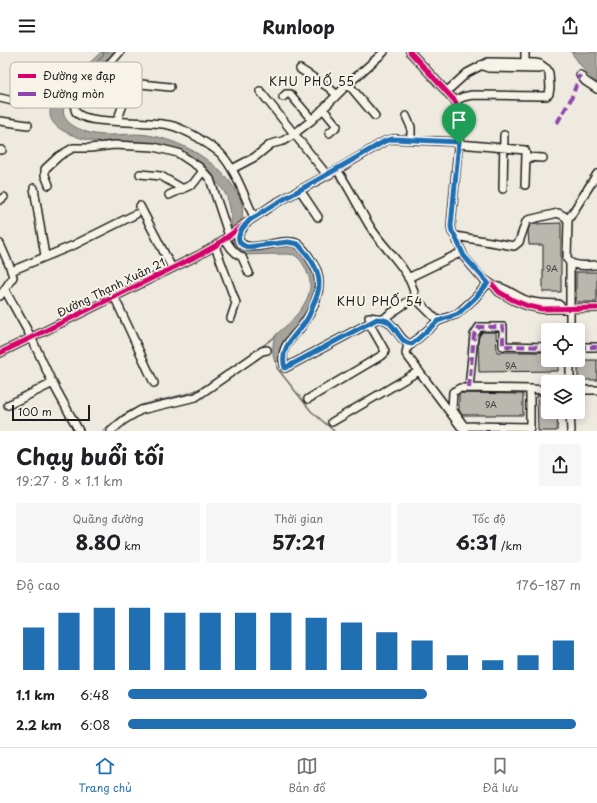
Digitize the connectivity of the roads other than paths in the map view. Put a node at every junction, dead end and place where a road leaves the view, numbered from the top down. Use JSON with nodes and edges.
{"nodes":[{"id":1,"x":120,"y":52,"type":"edge"},
{"id":2,"x":384,"y":52,"type":"edge"},
{"id":3,"x":410,"y":52,"type":"edge"},
{"id":4,"x":525,"y":52,"type":"edge"},
{"id":5,"x":111,"y":62,"type":"edge"},
{"id":6,"x":525,"y":66,"type":"junction"},
{"id":7,"x":300,"y":69,"type":"dead end"},
{"id":8,"x":580,"y":75,"type":"dead end"},
{"id":9,"x":142,"y":84,"type":"edge"},
{"id":10,"x":347,"y":85,"type":"junction"},
{"id":11,"x":170,"y":87,"type":"dead end"},
{"id":12,"x":597,"y":89,"type":"edge"},
{"id":13,"x":260,"y":91,"type":"dead end"},
{"id":14,"x":446,"y":92,"type":"junction"},
{"id":15,"x":337,"y":95,"type":"junction"},
{"id":16,"x":283,"y":97,"type":"dead end"},
{"id":17,"x":0,"y":98,"type":"edge"},
{"id":18,"x":10,"y":100,"type":"edge"},
{"id":19,"x":455,"y":101,"type":"junction"},
{"id":20,"x":74,"y":108,"type":"edge"},
{"id":21,"x":122,"y":108,"type":"edge"},
{"id":22,"x":323,"y":109,"type":"junction"},
{"id":23,"x":375,"y":116,"type":"dead end"},
{"id":24,"x":406,"y":116,"type":"dead end"},
{"id":25,"x":312,"y":120,"type":"junction"},
{"id":26,"x":0,"y":121,"type":"edge"},
{"id":27,"x":117,"y":121,"type":"junction"},
{"id":28,"x":28,"y":125,"type":"dead end"},
{"id":29,"x":329,"y":133,"type":"dead end"},
{"id":30,"x":294,"y":134,"type":"junction"},
{"id":31,"x":504,"y":135,"type":"dead end"},
{"id":32,"x":411,"y":140,"type":"junction"},
{"id":33,"x":459,"y":143,"type":"junction"},
{"id":34,"x":504,"y":148,"type":"junction"},
{"id":35,"x":526,"y":157,"type":"junction"},
{"id":36,"x":543,"y":158,"type":"dead end"},
{"id":37,"x":232,"y":169,"type":"junction"},
{"id":38,"x":337,"y":170,"type":"junction"},
{"id":39,"x":204,"y":171,"type":"junction"},
{"id":40,"x":140,"y":174,"type":"dead end"},
{"id":41,"x":597,"y":174,"type":"edge"},
{"id":42,"x":327,"y":175,"type":"junction"},
{"id":43,"x":49,"y":185,"type":"dead end"},
{"id":44,"x":525,"y":185,"type":"dead end"},
{"id":45,"x":34,"y":188,"type":"dead end"},
{"id":46,"x":183,"y":189,"type":"junction"},
{"id":47,"x":503,"y":189,"type":"dead end"},
{"id":48,"x":300,"y":190,"type":"junction"},
{"id":49,"x":169,"y":194,"type":"dead end"},
{"id":50,"x":140,"y":206,"type":"dead end"},
{"id":51,"x":136,"y":214,"type":"dead end"},
{"id":52,"x":318,"y":217,"type":"dead end"},
{"id":53,"x":568,"y":220,"type":"junction"},
{"id":54,"x":249,"y":221,"type":"junction"},
{"id":55,"x":455,"y":236,"type":"junction"},
{"id":56,"x":228,"y":237,"type":"junction"},
{"id":57,"x":0,"y":244,"type":"edge"},
{"id":58,"x":215,"y":246,"type":"junction"},
{"id":59,"x":462,"y":252,"type":"junction"},
{"id":60,"x":45,"y":256,"type":"junction"},
{"id":61,"x":569,"y":261,"type":"junction"},
{"id":62,"x":597,"y":265,"type":"edge"},
{"id":63,"x":172,"y":268,"type":"junction"},
{"id":64,"x":11,"y":271,"type":"junction"},
{"id":65,"x":249,"y":273,"type":"dead end"},
{"id":66,"x":408,"y":278,"type":"junction"},
{"id":67,"x":491,"y":284,"type":"junction"},
{"id":68,"x":5,"y":290,"type":"junction"},
{"id":69,"x":0,"y":296,"type":"edge"},
{"id":70,"x":114,"y":296,"type":"junction"},
{"id":71,"x":420,"y":303,"type":"dead end"},
{"id":72,"x":566,"y":308,"type":"junction"},
{"id":73,"x":597,"y":308,"type":"edge"},
{"id":74,"x":231,"y":318,"type":"dead end"},
{"id":75,"x":369,"y":320,"type":"junction"},
{"id":76,"x":387,"y":321,"type":"junction"},
{"id":77,"x":438,"y":321,"type":"junction"},
{"id":78,"x":569,"y":323,"type":"edge"},
{"id":79,"x":31,"y":337,"type":"junction"},
{"id":80,"x":412,"y":344,"type":"junction"},
{"id":81,"x":541,"y":347,"type":"edge"},
{"id":82,"x":585,"y":347,"type":"edge"},
{"id":83,"x":597,"y":347,"type":"edge"},
{"id":84,"x":267,"y":350,"type":"dead end"},
{"id":85,"x":0,"y":353,"type":"edge"},
{"id":86,"x":418,"y":371,"type":"junction"},
{"id":87,"x":53,"y":383,"type":"junction"},
{"id":88,"x":154,"y":383,"type":"dead end"},
{"id":89,"x":469,"y":388,"type":"junction"},
{"id":90,"x":530,"y":389,"type":"junction"},
{"id":91,"x":541,"y":390,"type":"edge"},
{"id":92,"x":585,"y":390,"type":"edge"},
{"id":93,"x":597,"y":390,"type":"edge"},
{"id":94,"x":308,"y":399,"type":"dead end"},
{"id":95,"x":8,"y":405,"type":"dead end"},
{"id":96,"x":570,"y":419,"type":"edge"},
{"id":97,"x":332,"y":422,"type":"dead end"},
{"id":98,"x":530,"y":429,"type":"edge"},
{"id":99,"x":462,"y":430,"type":"edge"},
{"id":100,"x":79,"y":431,"type":"edge"},
{"id":101,"x":111,"y":431,"type":"edge"},
{"id":102,"x":571,"y":431,"type":"edge"}],
"edges":[{"from":1,"to":5,"type":"street"},
{"from":2,"to":10,"type":"street"},
{"from":3,"to":14,"type":"street"},
{"from":4,"to":6,"type":"street"},
{"from":6,"to":14,"type":"street"},
{"from":6,"to":19,"type":"street"},
{"from":7,"to":15,"type":"street"},
{"from":8,"to":12,"type":"street"},
{"from":9,"to":11,"type":"street"},
{"from":10,"to":15,"type":"street"},
{"from":10,"to":23,"type":"street"},
{"from":13,"to":30,"type":"street"},
{"from":14,"to":19,"type":"street"},
{"from":15,"to":22,"type":"street"},
{"from":16,"to":25,"type":"street"},
{"from":17,"to":18,"type":"street"},
{"from":19,"to":33,"type":"street"},
{"from":20,"to":27,"type":"street"},
{"from":21,"to":27,"type":"street"},
{"from":22,"to":25,"type":"street"},
{"from":22,"to":29,"type":"street"},
{"from":24,"to":32,"type":"street"},
{"from":25,"to":30,"type":"street"},
{"from":26,"to":28,"type":"street"},
{"from":27,"to":37,"type":"street"},
{"from":30,"to":37,"type":"street"},
{"from":30,"to":42,"type":"street"},
{"from":31,"to":34,"type":"street"},
{"from":32,"to":33,"type":"street"},
{"from":32,"to":38,"type":"street"},
{"from":33,"to":34,"type":"street"},
{"from":33,"to":55,"type":"street"},
{"from":34,"to":35,"type":"street"},
{"from":34,"to":47,"type":"street"},
{"from":35,"to":36,"type":"street"},
{"from":35,"to":44,"type":"street"},
{"from":37,"to":54,"type":"street"},
{"from":38,"to":42,"type":"street"},
{"from":38,"to":66,"type":"street"},
{"from":39,"to":43,"type":"street"},
{"from":39,"to":46,"type":"street"},
{"from":39,"to":56,"type":"street"},
{"from":40,"to":46,"type":"street"},
{"from":41,"to":53,"type":"street"},
{"from":42,"to":48,"type":"street"},
{"from":45,"to":60,"type":"street"},
{"from":46,"to":49,"type":"street"},
{"from":48,"to":52,"type":"street"},
{"from":48,"to":54,"type":"street"},
{"from":50,"to":63,"type":"street"},
{"from":51,"to":60,"type":"street"},
{"from":53,"to":55,"type":"street"},
{"from":53,"to":61,"type":"street"},
{"from":54,"to":56,"type":"street","name":"Đường Thạnh Xuân 21"},
{"from":54,"to":75,"type":"street"},
{"from":55,"to":59,"type":"street"},
{"from":56,"to":58,"type":"street","name":"Đường Thạnh Xuân 21"},
{"from":56,"to":65,"type":"street"},
{"from":57,"to":64,"type":"street"},
{"from":58,"to":63,"type":"street","name":"Đường Thạnh Xuân 21"},
{"from":58,"to":74,"type":"street"},
{"from":59,"to":66,"type":"street"},
{"from":59,"to":67,"type":"street"},
{"from":60,"to":64,"type":"street"},
{"from":61,"to":62,"type":"street"},
{"from":61,"to":72,"type":"street"},
{"from":63,"to":70,"type":"street","name":"Đường Thạnh Xuân 21"},
{"from":64,"to":68,"type":"street"},
{"from":66,"to":76,"type":"street"},
{"from":67,"to":72,"type":"street"},
{"from":67,"to":77,"type":"street"},
{"from":68,"to":69,"type":"street"},
{"from":68,"to":79,"type":"street"},
{"from":70,"to":79,"type":"street","name":"Đường Thạnh Xuân 21"},
{"from":70,"to":88,"type":"street"},
{"from":71,"to":77,"type":"street"},
{"from":72,"to":73,"type":"street"},
{"from":72,"to":78,"type":"street"},
{"from":75,"to":76,"type":"street"},
{"from":75,"to":94,"type":"street"},
{"from":76,"to":80,"type":"street"},
{"from":77,"to":80,"type":"street"},
{"from":79,"to":85,"type":"street","name":"Đường Thạnh Xuân 21"},
{"from":79,"to":87,"type":"street"},
{"from":80,"to":86,"type":"street"},
{"from":81,"to":89,"type":"street"},
{"from":82,"to":83,"type":"street"},
{"from":84,"to":101,"type":"street"},
{"from":86,"to":97,"type":"street"},
{"from":86,"to":99,"type":"street"},
{"from":87,"to":95,"type":"street"},
{"from":87,"to":100,"type":"street"},
{"from":89,"to":90,"type":"street"},
{"from":89,"to":98,"type":"street"},
{"from":90,"to":91,"type":"street"},
{"from":90,"to":98,"type":"street"},
{"from":92,"to":93,"type":"street"},
{"from":96,"to":102,"type":"street"}]}
